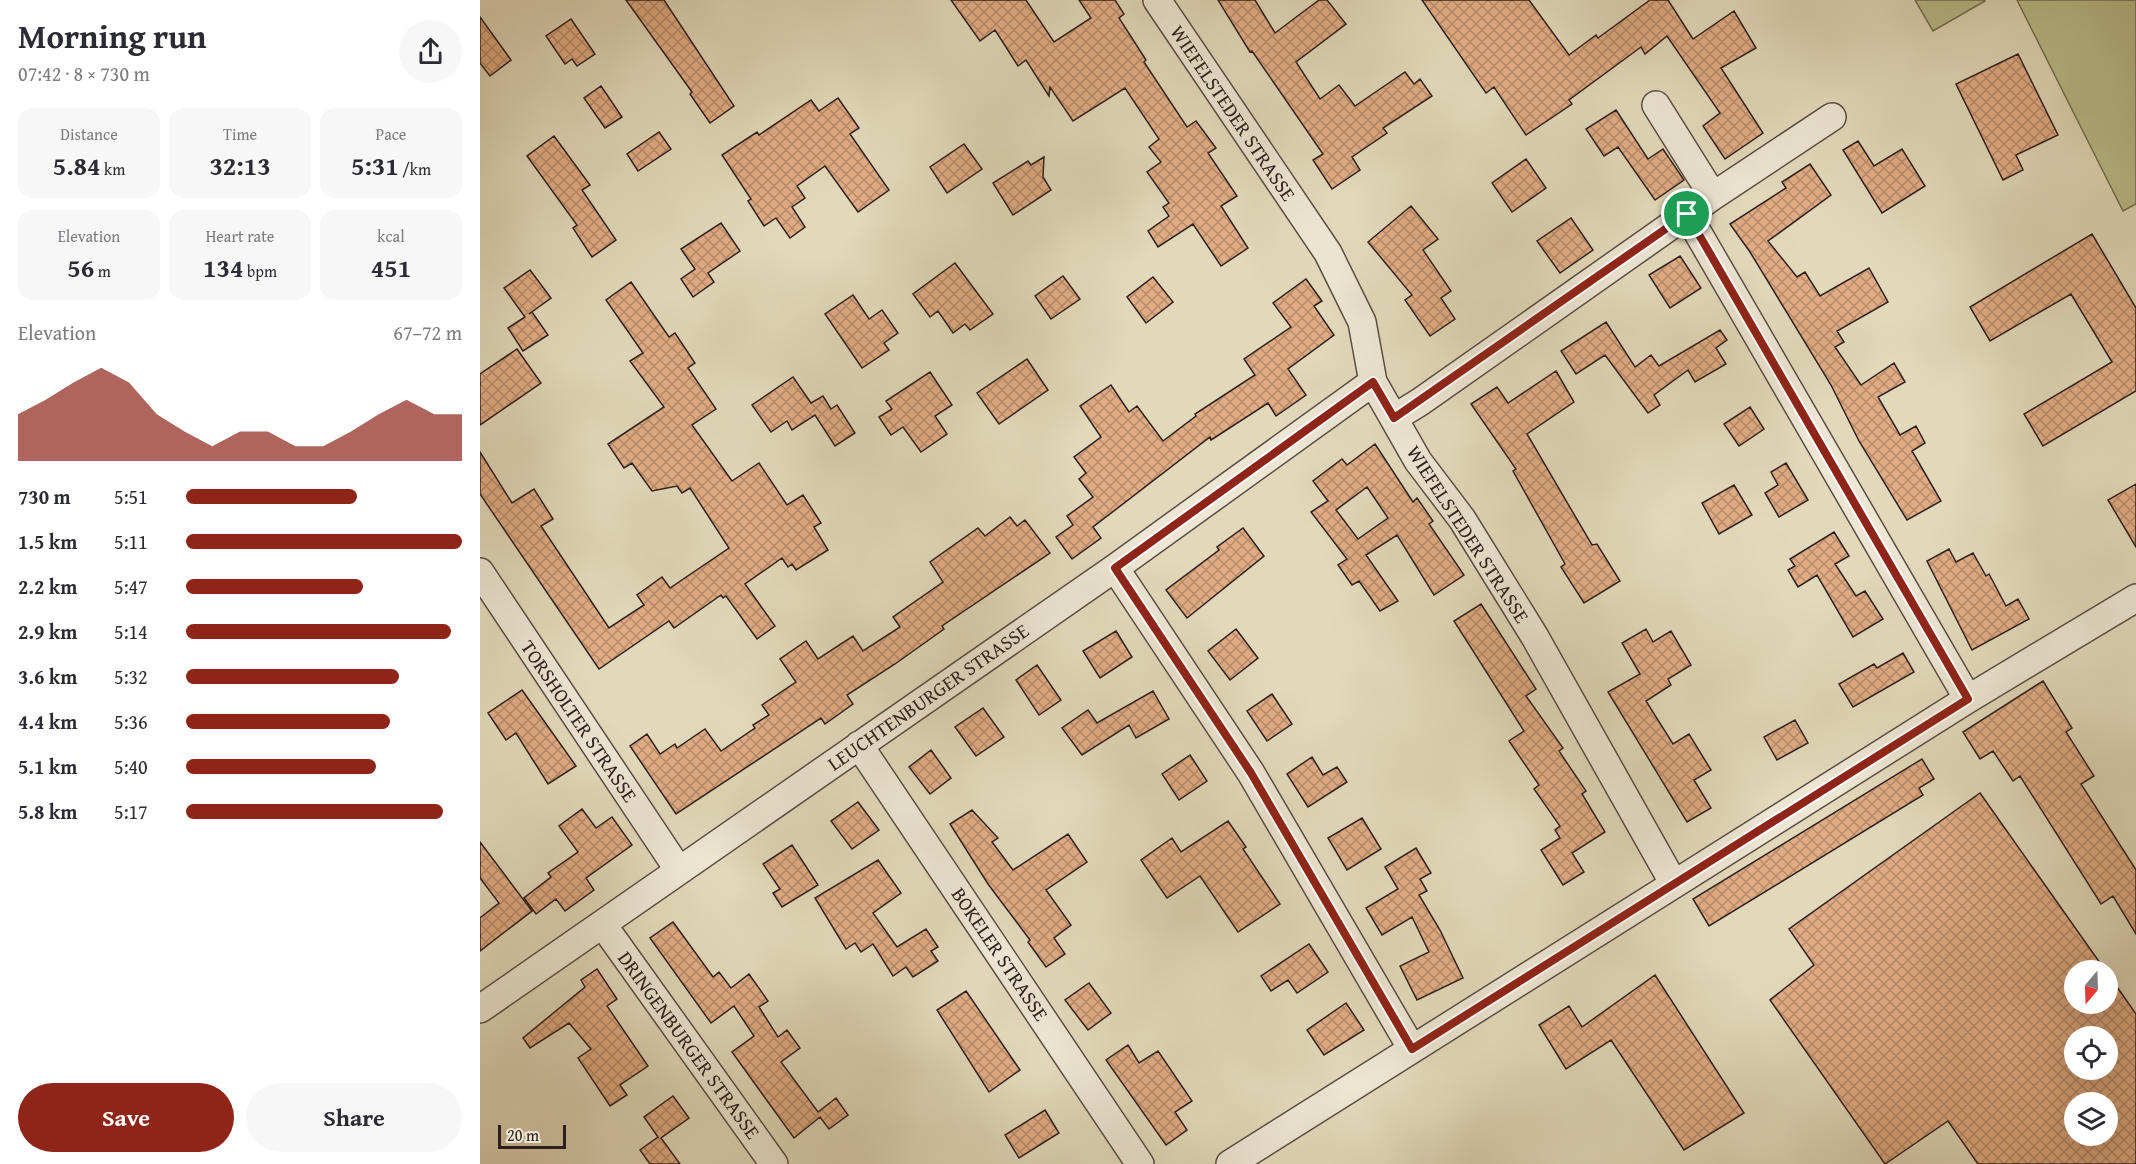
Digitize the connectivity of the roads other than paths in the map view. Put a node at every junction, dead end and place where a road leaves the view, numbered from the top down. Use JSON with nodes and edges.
{"nodes":[{"id":1,"x":1156,"y":0,"type":"edge"},
{"id":2,"x":1656,"y":105,"type":"dead end"},
{"id":3,"x":1832,"y":117,"type":"dead end"},
{"id":4,"x":1713,"y":196,"type":"junction"},
{"id":5,"x":1687,"y":214,"type":"junction"},
{"id":6,"x":1373,"y":382,"type":"junction"},
{"id":7,"x":1394,"y":418,"type":"junction"},
{"id":8,"x":1115,"y":568,"type":"junction"},
{"id":9,"x":480,"y":572,"type":"edge"},
{"id":10,"x":2136,"y":598,"type":"edge"},
{"id":11,"x":1968,"y":699,"type":"junction"},
{"id":12,"x":859,"y":745,"type":"junction"},
{"id":13,"x":678,"y":869,"type":"junction"},
{"id":14,"x":1674,"y":884,"type":"junction"},
{"id":15,"x":603,"y":925,"type":"junction"},
{"id":16,"x":480,"y":1009,"type":"edge"},
{"id":17,"x":1412,"y":1049,"type":"junction"},
{"id":18,"x":774,"y":1164,"type":"edge"},
{"id":19,"x":1140,"y":1164,"type":"edge"},
{"id":20,"x":1230,"y":1164,"type":"edge"}],
"edges":[{"from":1,"to":6,"type":"street","name":"WIEFELSTEDER STRASSE"},
{"from":2,"to":4,"type":"street"},
{"from":3,"to":4,"type":"street"},
{"from":4,"to":5,"type":"street"},
{"from":5,"to":7,"type":"street"},
{"from":5,"to":11,"type":"street"},
{"from":6,"to":7,"type":"street","name":"WIEFELSTEDER STRASSE"},
{"from":6,"to":8,"type":"street","name":"LEUCHTENBURGER STRASSE"},
{"from":7,"to":14,"type":"street","name":"WIEFELSTEDER STRASSE"},
{"from":8,"to":12,"type":"street","name":"LEUCHTENBURGER STRASSE"},
{"from":8,"to":17,"type":"street"},
{"from":9,"to":13,"type":"street","name":"TORSHOLTER STRASSE"},
{"from":10,"to":11,"type":"street"},
{"from":11,"to":14,"type":"street"},
{"from":12,"to":13,"type":"street","name":"LEUCHTENBURGER STRASSE"},
{"from":12,"to":19,"type":"street","name":"BOKELER STRASSE"},
{"from":13,"to":15,"type":"street","name":"LEUCHTENBURGER STRASSE"},
{"from":14,"to":17,"type":"street"},
{"from":15,"to":16,"type":"street","name":"LEUCHTENBURGER STRASSE"},
{"from":15,"to":18,"type":"street","name":"DRINGENBURGER STRASSE"},
{"from":17,"to":20,"type":"street"}]}
